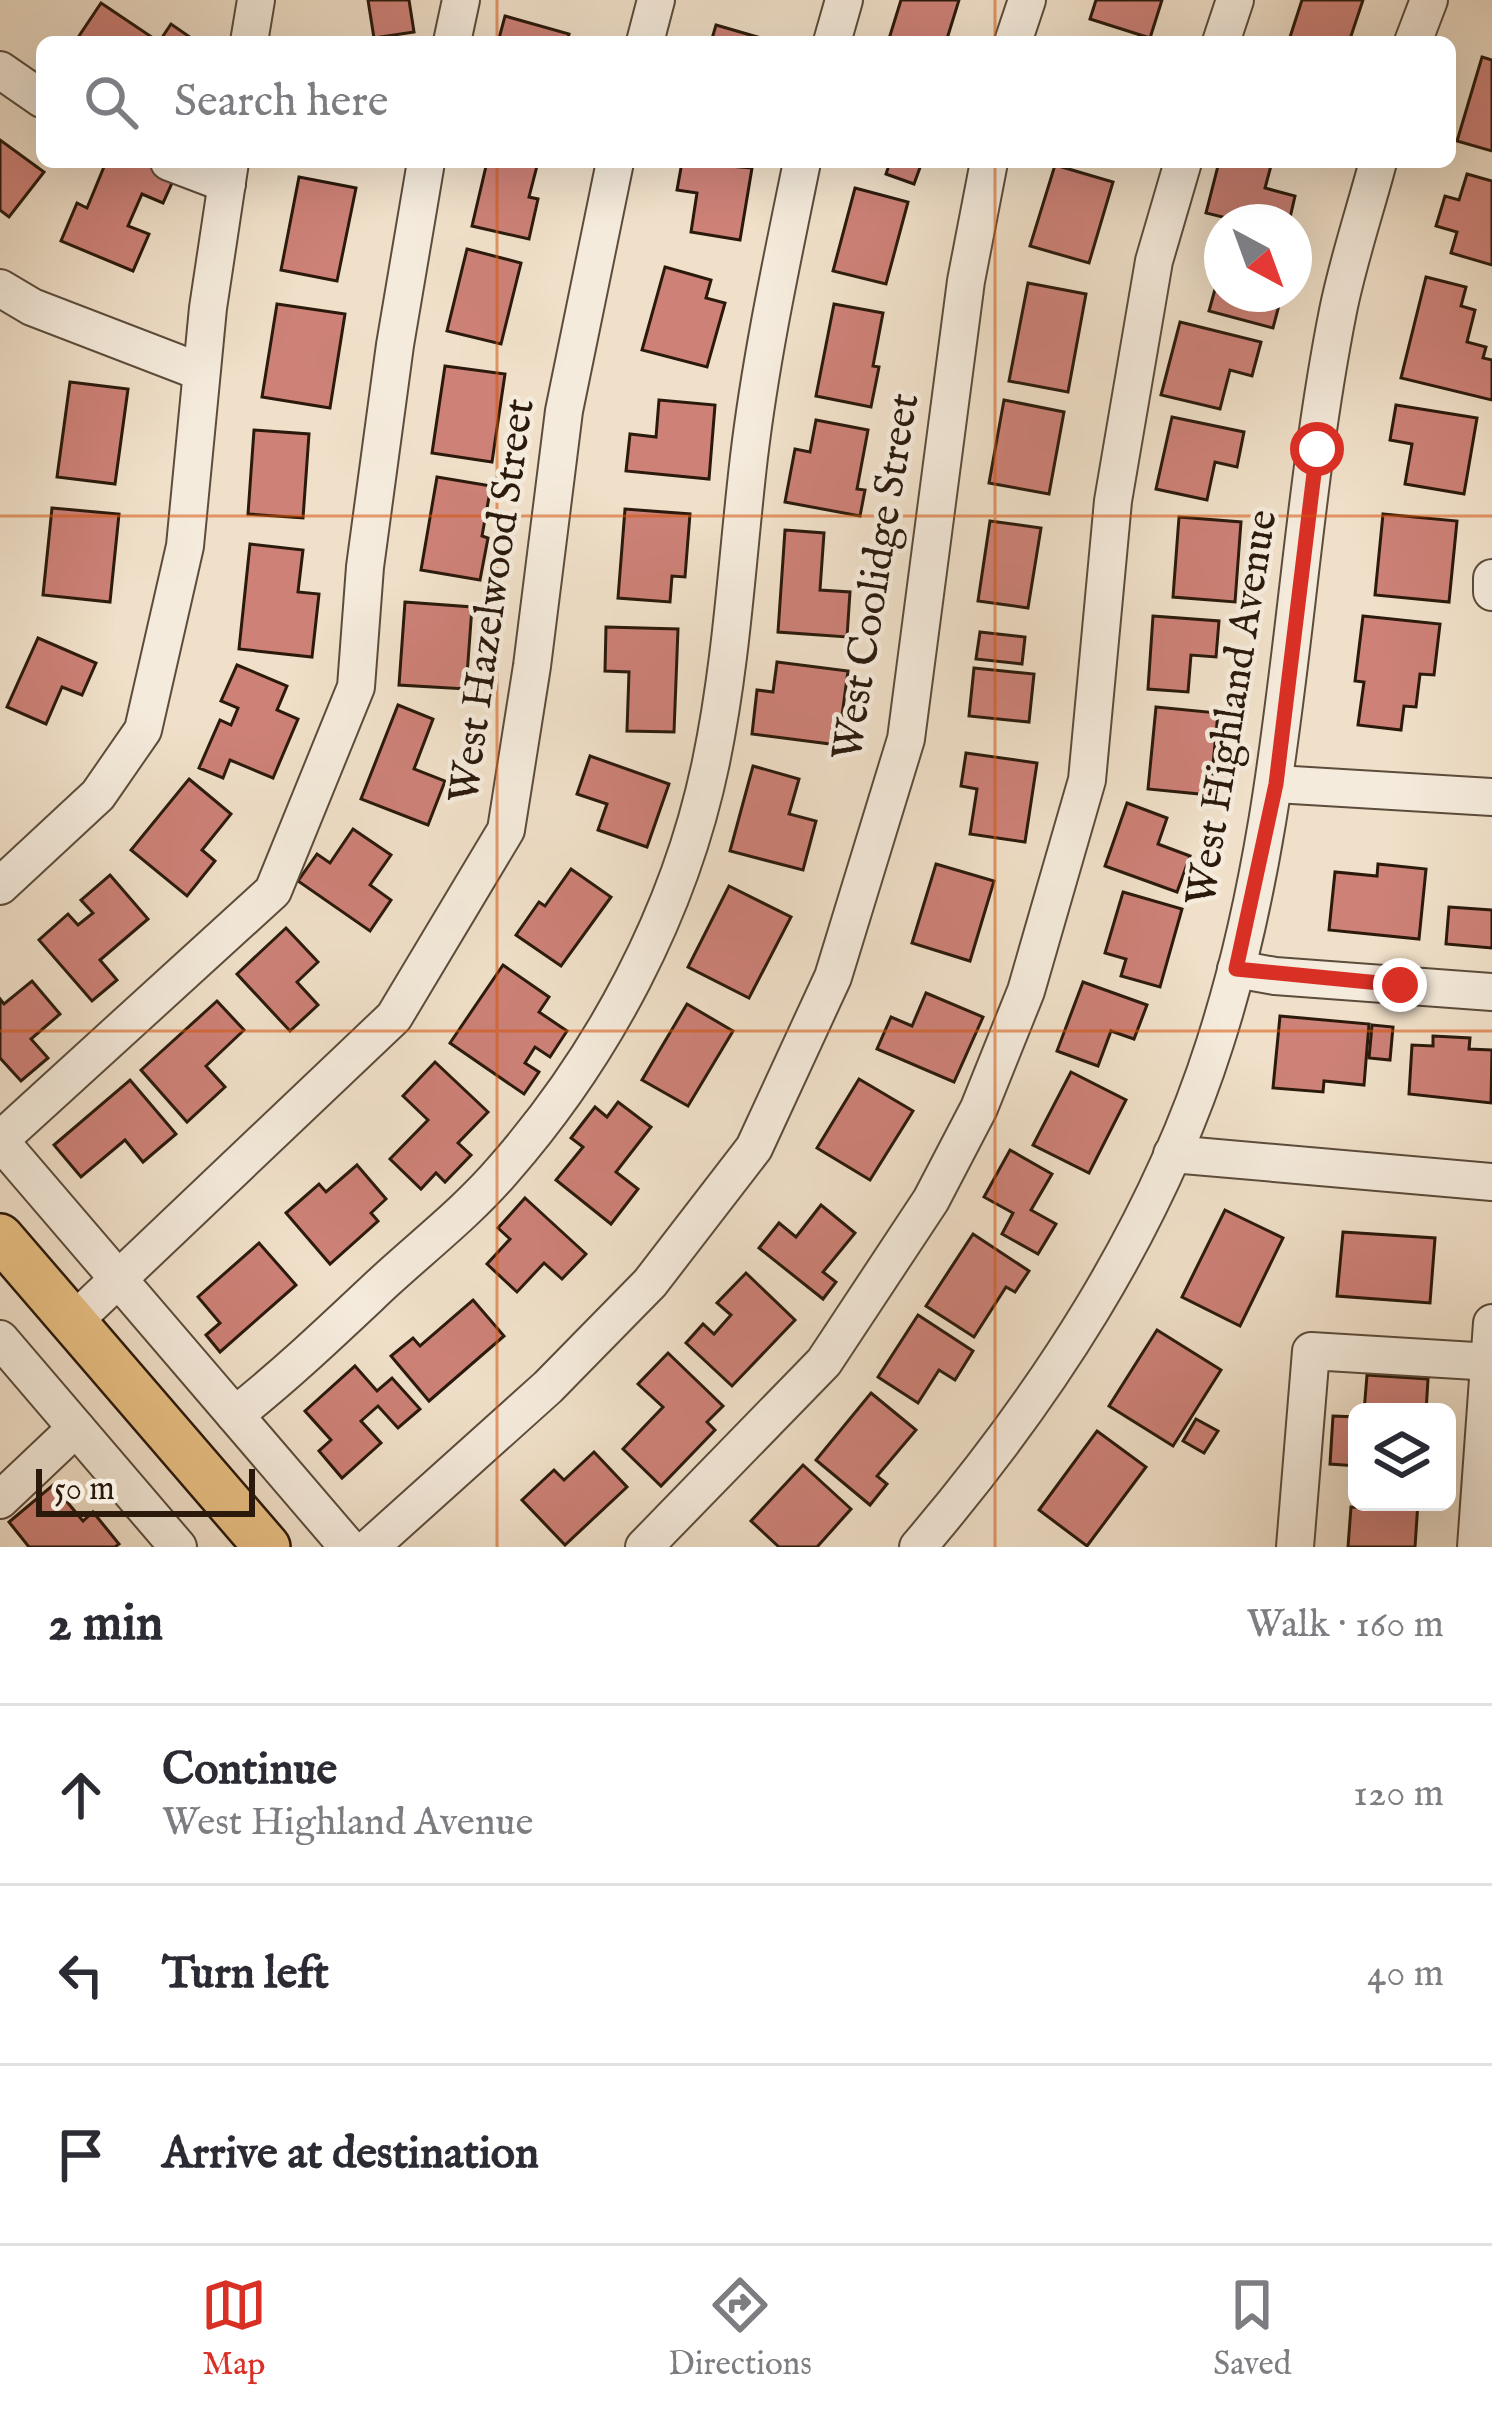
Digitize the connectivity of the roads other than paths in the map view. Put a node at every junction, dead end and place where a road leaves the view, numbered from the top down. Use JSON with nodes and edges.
{"nodes":[{"id":1,"x":256,"y":0,"type":"edge"},
{"id":2,"x":461,"y":0,"type":"edge"},
{"id":3,"x":656,"y":0,"type":"edge"},
{"id":4,"x":844,"y":0,"type":"edge"},
{"id":5,"x":1027,"y":0,"type":"edge"},
{"id":6,"x":1235,"y":0,"type":"edge"},
{"id":7,"x":1429,"y":0,"type":"edge"},
{"id":8,"x":250,"y":36,"type":"edge"},
{"id":9,"x":453,"y":36,"type":"edge"},
{"id":10,"x":647,"y":36,"type":"edge"},
{"id":11,"x":834,"y":36,"type":"edge"},
{"id":12,"x":1015,"y":36,"type":"edge"},
{"id":13,"x":1222,"y":36,"type":"edge"},
{"id":14,"x":1415,"y":36,"type":"edge"},
{"id":15,"x":0,"y":70,"type":"edge"},
{"id":16,"x":36,"y":95,"type":"edge"},
{"id":17,"x":425,"y":168,"type":"edge"},
{"id":18,"x":614,"y":168,"type":"edge"},
{"id":19,"x":801,"y":168,"type":"edge"},
{"id":20,"x":988,"y":168,"type":"edge"},
{"id":21,"x":1181,"y":168,"type":"edge"},
{"id":22,"x":1376,"y":168,"type":"edge"},
{"id":23,"x":229,"y":173,"type":"edge"},
{"id":24,"x":0,"y":288,"type":"edge"},
{"id":25,"x":201,"y":372,"type":"junction"},
{"id":26,"x":1492,"y":578,"type":"edge"},
{"id":27,"x":1492,"y":592,"type":"edge"},
{"id":28,"x":1276,"y":784,"type":"junction"},
{"id":29,"x":1492,"y":797,"type":"edge"},
{"id":30,"x":0,"y":886,"type":"edge"},
{"id":31,"x":1236,"y":969,"type":"junction"},
{"id":32,"x":1492,"y":992,"type":"edge"},
{"id":33,"x":0,"y":1141,"type":"edge"},
{"id":34,"x":1172,"y":1154,"type":"junction"},
{"id":35,"x":1492,"y":1182,"type":"edge"},
{"id":36,"x":0,"y":1237,"type":"edge"},
{"id":37,"x":119,"y":1280,"type":"junction"},
{"id":38,"x":73,"y":1322,"type":"junction"},
{"id":39,"x":1492,"y":1323,"type":"edge"},
{"id":40,"x":0,"y":1339,"type":"edge"},
{"id":41,"x":1491,"y":1362,"type":"edge"},
{"id":42,"x":236,"y":1415,"type":"junction"},
{"id":43,"x":76,"y":1428,"type":"junction"},
{"id":44,"x":0,"y":1500,"type":"edge"},
{"id":45,"x":1481,"y":1544,"type":"edge"},
{"id":46,"x":178,"y":1547,"type":"edge"},
{"id":47,"x":267,"y":1547,"type":"edge"},
{"id":48,"x":348,"y":1547,"type":"edge"},
{"id":49,"x":370,"y":1547,"type":"edge"},
{"id":50,"x":644,"y":1547,"type":"edge"},
{"id":51,"x":918,"y":1547,"type":"edge"},
{"id":52,"x":1295,"y":1547,"type":"edge"}],
"edges":[{"from":1,"to":8,"type":"street"},
{"from":2,"to":9,"type":"street"},
{"from":3,"to":10,"type":"street"},
{"from":4,"to":11,"type":"street"},
{"from":5,"to":12,"type":"street"},
{"from":6,"to":13,"type":"street"},
{"from":7,"to":14,"type":"street"},
{"from":15,"to":16,"type":"street"},
{"from":17,"to":33,"type":"street"},
{"from":18,"to":37,"type":"street","name":"West Hazelwood Street"},
{"from":19,"to":42,"type":"street"},
{"from":20,"to":49,"type":"street","name":"West Coolidge Street"},
{"from":21,"to":50,"type":"street"},
{"from":22,"to":28,"type":"street","name":"West Highland Avenue"},
{"from":23,"to":25,"type":"street"},
{"from":24,"to":25,"type":"street"},
{"from":25,"to":30,"type":"street"},
{"from":26,"to":27,"type":"street"},
{"from":28,"to":29,"type":"street"},
{"from":28,"to":31,"type":"street","name":"West Highland Avenue"},
{"from":31,"to":32,"type":"street"},
{"from":31,"to":34,"type":"street","name":"West Highland Avenue"},
{"from":33,"to":37,"type":"street"},
{"from":34,"to":35,"type":"street"},
{"from":34,"to":51,"type":"street","name":"West Highland Avenue"},
{"from":36,"to":38,"type":"main road"},
{"from":37,"to":38,"type":"street","name":"West Hazelwood Street"},
{"from":37,"to":42,"type":"street"},
{"from":38,"to":47,"type":"main road"},
{"from":39,"to":41,"type":"street"},
{"from":40,"to":43,"type":"street"},
{"from":41,"to":45,"type":"street"},
{"from":41,"to":52,"type":"street"},
{"from":42,"to":48,"type":"street"},
{"from":43,"to":44,"type":"street"},
{"from":43,"to":46,"type":"street"}]}
